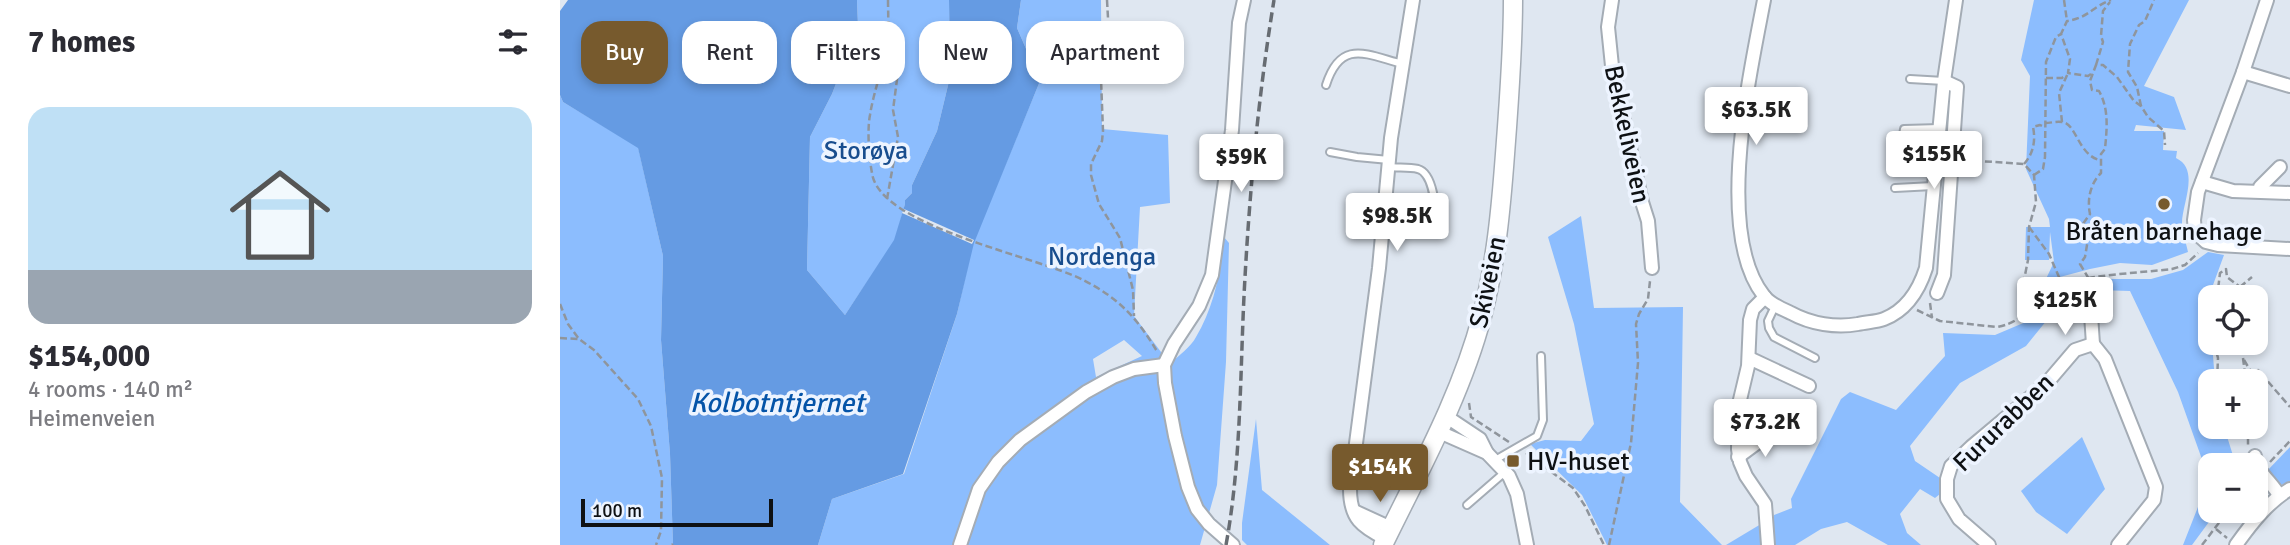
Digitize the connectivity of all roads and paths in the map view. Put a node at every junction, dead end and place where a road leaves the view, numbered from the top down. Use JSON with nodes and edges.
{"nodes":[{"id":1,"x":888,"y":0,"type":"edge"},
{"id":2,"x":1107,"y":0,"type":"edge"},
{"id":3,"x":1244,"y":0,"type":"edge"},
{"id":4,"x":1413,"y":0,"type":"edge"},
{"id":5,"x":1513,"y":0,"type":"edge"},
{"id":6,"x":1612,"y":0,"type":"edge"},
{"id":7,"x":1764,"y":0,"type":"edge"},
{"id":8,"x":1956,"y":0,"type":"edge"},
{"id":9,"x":2064,"y":0,"type":"edge"},
{"id":10,"x":2154,"y":0,"type":"edge"},
{"id":11,"x":2267,"y":0,"type":"edge"},
{"id":12,"x":887,"y":21,"type":"edge"},
{"id":13,"x":2067,"y":21,"type":"junction"},
{"id":14,"x":2061,"y":34,"type":"junction"},
{"id":15,"x":1403,"y":64,"type":"junction"},
{"id":16,"x":2096,"y":65,"type":"junction"},
{"id":17,"x":2094,"y":72,"type":"junction"},
{"id":18,"x":2243,"y":72,"type":"junction"},
{"id":19,"x":2068,"y":73,"type":"junction"},
{"id":20,"x":2046,"y":78,"type":"junction"},
{"id":21,"x":1910,"y":79,"type":"dead end"},
{"id":22,"x":1944,"y":80,"type":"junction"},
{"id":23,"x":876,"y":84,"type":"edge"},
{"id":24,"x":896,"y":84,"type":"edge"},
{"id":25,"x":2290,"y":84,"type":"edge"},
{"id":26,"x":1326,"y":85,"type":"dead end"},
{"id":27,"x":2141,"y":106,"type":"junction"},
{"id":28,"x":2062,"y":122,"type":"junction"},
{"id":29,"x":2045,"y":126,"type":"junction"},
{"id":30,"x":1940,"y":128,"type":"junction"},
{"id":31,"x":2165,"y":145,"type":"dead end"},
{"id":32,"x":1901,"y":146,"type":"dead end"},
{"id":33,"x":1330,"y":152,"type":"dead end"},
{"id":34,"x":1976,"y":161,"type":"dead end"},
{"id":35,"x":2101,"y":161,"type":"junction"},
{"id":36,"x":1389,"y":164,"type":"junction"},
{"id":37,"x":2024,"y":164,"type":"junction"},
{"id":38,"x":2280,"y":167,"type":"dead end"},
{"id":39,"x":2034,"y":174,"type":"junction"},
{"id":40,"x":2202,"y":182,"type":"junction"},
{"id":41,"x":1935,"y":186,"type":"junction"},
{"id":42,"x":1895,"y":188,"type":"dead end"},
{"id":43,"x":2260,"y":191,"type":"junction"},
{"id":44,"x":2290,"y":193,"type":"edge"},
{"id":45,"x":887,"y":199,"type":"junction"},
{"id":46,"x":2029,"y":227,"type":"junction"},
{"id":47,"x":1437,"y":233,"type":"dead end"},
{"id":48,"x":2206,"y":242,"type":"junction"},
{"id":49,"x":2290,"y":249,"type":"edge"},
{"id":50,"x":1652,"y":268,"type":"joint"},
{"id":51,"x":2252,"y":277,"type":"dead end"},
{"id":52,"x":2089,"y":279,"type":"junction"},
{"id":53,"x":2062,"y":285,"type":"junction"},
{"id":54,"x":2219,"y":285,"type":"edge"},
{"id":55,"x":2237,"y":285,"type":"edge"},
{"id":56,"x":2242,"y":285,"type":"edge"},
{"id":57,"x":1933,"y":296,"type":"joint"},
{"id":58,"x":2090,"y":300,"type":"dead end"},
{"id":59,"x":1770,"y":301,"type":"junction"},
{"id":60,"x":1909,"y":302,"type":"junction"},
{"id":61,"x":560,"y":304,"type":"edge"},
{"id":62,"x":1135,"y":316,"type":"junction"},
{"id":63,"x":1932,"y":318,"type":"junction"},
{"id":64,"x":2018,"y":319,"type":"junction"},
{"id":65,"x":560,"y":338,"type":"edge"},
{"id":66,"x":579,"y":339,"type":"junction"},
{"id":67,"x":2093,"y":344,"type":"junction"},
{"id":68,"x":1541,"y":356,"type":"dead end"},
{"id":69,"x":1749,"y":358,"type":"junction"},
{"id":70,"x":1815,"y":358,"type":"dead end"},
{"id":71,"x":1164,"y":365,"type":"junction"},
{"id":72,"x":2245,"y":369,"type":"edge"},
{"id":73,"x":2249,"y":369,"type":"edge"},
{"id":74,"x":2268,"y":382,"type":"edge"},
{"id":75,"x":1809,"y":387,"type":"dead end"},
{"id":76,"x":1469,"y":399,"type":"dead end"},
{"id":77,"x":2290,"y":407,"type":"edge"},
{"id":78,"x":1441,"y":423,"type":"junction"},
{"id":79,"x":1767,"y":433,"type":"dead end"},
{"id":80,"x":2290,"y":441,"type":"edge"},
{"id":81,"x":1517,"y":448,"type":"junction"},
{"id":82,"x":1491,"y":457,"type":"junction"},
{"id":83,"x":1738,"y":457,"type":"junction"},
{"id":84,"x":2268,"y":464,"type":"edge"},
{"id":85,"x":1505,"y":472,"type":"junction"},
{"id":86,"x":2268,"y":478,"type":"edge"},
{"id":87,"x":2285,"y":492,"type":"edge"},
{"id":88,"x":1467,"y":505,"type":"dead end"},
{"id":89,"x":2219,"y":523,"type":"edge"},
{"id":90,"x":1387,"y":538,"type":"edge"},
{"id":91,"x":656,"y":545,"type":"edge"},
{"id":92,"x":960,"y":545,"type":"edge"},
{"id":93,"x":1233,"y":545,"type":"edge"},
{"id":94,"x":1527,"y":545,"type":"edge"},
{"id":95,"x":1604,"y":545,"type":"edge"},
{"id":96,"x":1609,"y":545,"type":"edge"},
{"id":97,"x":1768,"y":545,"type":"edge"},
{"id":98,"x":1989,"y":545,"type":"edge"},
{"id":99,"x":2118,"y":545,"type":"edge"},
{"id":100,"x":2202,"y":545,"type":"edge"},
{"id":101,"x":2236,"y":545,"type":"edge"}],
"edges":[{"from":1,"to":12,"type":"path"},
{"from":2,"to":62,"type":"path"},
{"from":3,"to":71,"type":"street"},
{"from":4,"to":15,"type":"street"},
{"from":5,"to":78,"type":"main road","name":"Skiveien"},
{"from":6,"to":50,"type":"street","name":"Bekkeliveien"},
{"from":7,"to":59,"type":"street"},
{"from":8,"to":22,"type":"street"},
{"from":9,"to":13,"type":"path"},
{"from":10,"to":27,"type":"path"},
{"from":11,"to":18,"type":"street"},
{"from":13,"to":14,"type":"path"},
{"from":13,"to":16,"type":"path"},
{"from":14,"to":19,"type":"path"},
{"from":14,"to":20,"type":"path"},
{"from":15,"to":26,"type":"lane"},
{"from":15,"to":36,"type":"street"},
{"from":16,"to":17,"type":"path"},
{"from":16,"to":27,"type":"path"},
{"from":17,"to":19,"type":"path"},
{"from":17,"to":35,"type":"path"},
{"from":18,"to":25,"type":"street"},
{"from":18,"to":40,"type":"street"},
{"from":19,"to":20,"type":"path"},
{"from":19,"to":28,"type":"path"},
{"from":20,"to":29,"type":"path"},
{"from":21,"to":22,"type":"lane"},
{"from":22,"to":30,"type":"street"},
{"from":22,"to":57,"type":"street"},
{"from":23,"to":45,"type":"path"},
{"from":24,"to":45,"type":"path"},
{"from":27,"to":31,"type":"path"},
{"from":28,"to":29,"type":"path"},
{"from":28,"to":35,"type":"path"},
{"from":29,"to":37,"type":"path"},
{"from":29,"to":39,"type":"path"},
{"from":30,"to":32,"type":"lane"},
{"from":30,"to":41,"type":"street"},
{"from":33,"to":36,"type":"lane"},
{"from":34,"to":37,"type":"path"},
{"from":35,"to":52,"type":"path"},
{"from":36,"to":47,"type":"lane"},
{"from":36,"to":90,"type":"street"},
{"from":37,"to":39,"type":"path"},
{"from":38,"to":43,"type":"street"},
{"from":39,"to":46,"type":"path"},
{"from":40,"to":43,"type":"street"},
{"from":40,"to":48,"type":"street"},
{"from":41,"to":42,"type":"lane"},
{"from":41,"to":60,"type":"street"},
{"from":43,"to":44,"type":"street"},
{"from":45,"to":62,"type":"path"},
{"from":46,"to":53,"type":"path"},
{"from":46,"to":64,"type":"path"},
{"from":48,"to":49,"type":"street"},
{"from":48,"to":52,"type":"path"},
{"from":50,"to":96,"type":"path"},
{"from":51,"to":56,"type":"path"},
{"from":52,"to":53,"type":"path"},
{"from":53,"to":64,"type":"path"},
{"from":54,"to":55,"type":"path"},
{"from":57,"to":63,"type":"path"},
{"from":58,"to":67,"type":"street"},
{"from":59,"to":60,"type":"street"},
{"from":59,"to":69,"type":"street"},
{"from":59,"to":70,"type":"lane"},
{"from":60,"to":63,"type":"path"},
{"from":61,"to":66,"type":"path"},
{"from":62,"to":71,"type":"path"},
{"from":63,"to":64,"type":"path"},
{"from":65,"to":66,"type":"path"},
{"from":66,"to":91,"type":"path"},
{"from":67,"to":98,"type":"street","name":"Fururabben"},
{"from":67,"to":99,"type":"street"},
{"from":68,"to":81,"type":"lane"},
{"from":69,"to":75,"type":"street"},
{"from":69,"to":83,"type":"street"},
{"from":71,"to":92,"type":"street"},
{"from":71,"to":93,"type":"street"},
{"from":72,"to":73,"type":"path"},
{"from":74,"to":77,"type":"path"},
{"from":76,"to":81,"type":"path"},
{"from":78,"to":82,"type":"street"},
{"from":78,"to":90,"type":"main road","name":"Skiveien"},
{"from":79,"to":83,"type":"street"},
{"from":80,"to":84,"type":"path"},
{"from":81,"to":82,"type":"lane"},
{"from":81,"to":95,"type":"path"},
{"from":82,"to":85,"type":"street"},
{"from":83,"to":97,"type":"street"},
{"from":85,"to":88,"type":"lane"},
{"from":85,"to":94,"type":"street"},
{"from":86,"to":87,"type":"street"},
{"from":87,"to":101,"type":"street"},
{"from":89,"to":100,"type":"path"}]}
